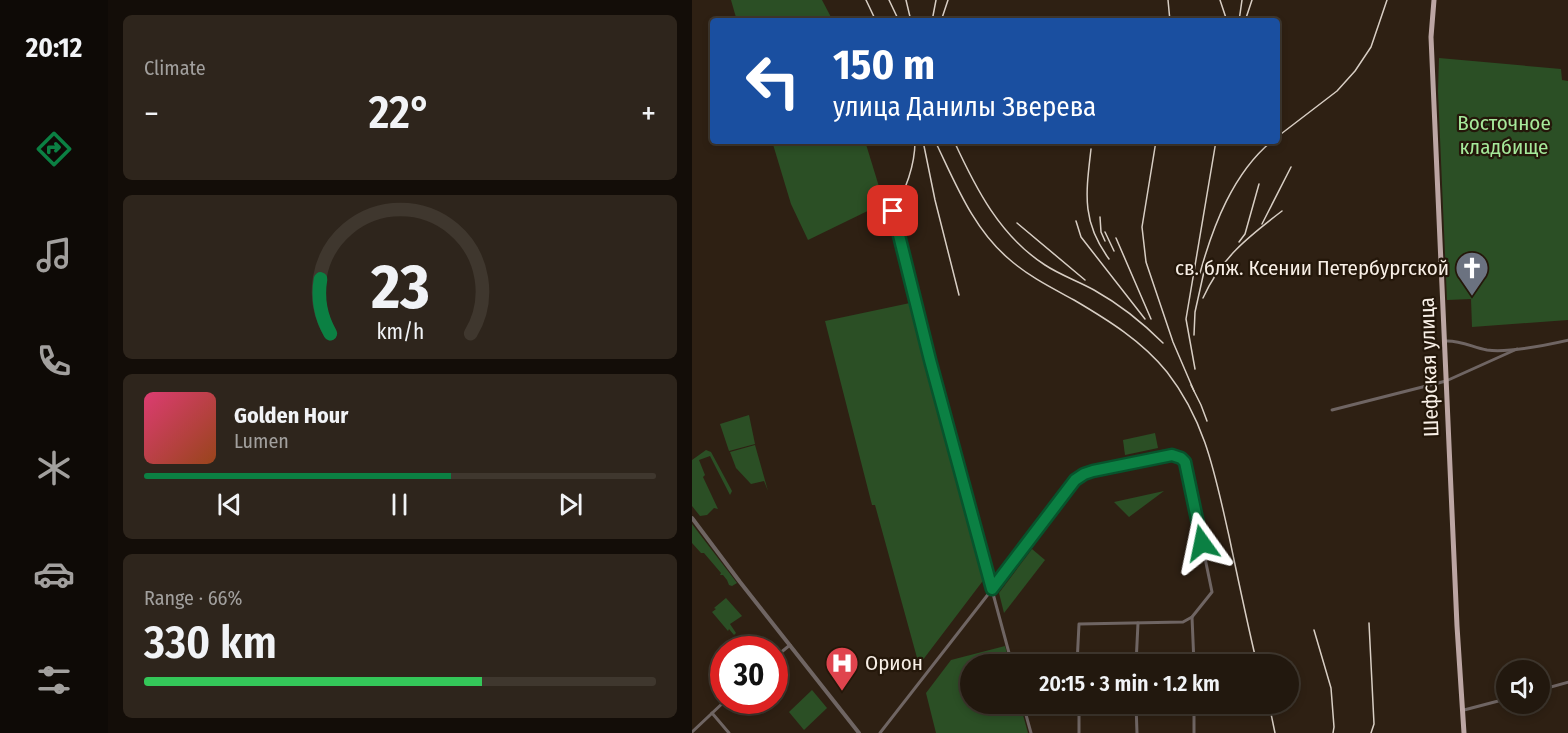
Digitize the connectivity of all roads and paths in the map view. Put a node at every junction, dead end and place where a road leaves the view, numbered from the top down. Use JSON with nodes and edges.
{"nodes":[{"id":1,"x":1434,"y":0,"type":"edge"},
{"id":2,"x":893,"y":211,"type":"dead end"},
{"id":3,"x":1568,"y":340,"type":"edge"},
{"id":4,"x":1445,"y":341,"type":"junction"},
{"id":5,"x":1517,"y":349,"type":"junction"},
{"id":6,"x":1446,"y":381,"type":"junction"},
{"id":7,"x":1332,"y":410,"type":"dead end"},
{"id":8,"x":692,"y":518,"type":"edge"},
{"id":9,"x":992,"y":589,"type":"junction"},
{"id":10,"x":1192,"y":617,"type":"junction"},
{"id":11,"x":1138,"y":623,"type":"junction"},
{"id":12,"x":790,"y":645,"type":"joint"},
{"id":13,"x":1009,"y":654,"type":"edge"},
{"id":14,"x":1078,"y":654,"type":"edge"},
{"id":15,"x":1136,"y":654,"type":"edge"},
{"id":16,"x":1194,"y":654,"type":"edge"},
{"id":17,"x":1568,"y":682,"type":"edge"},
{"id":18,"x":1550,"y":687,"type":"edge"},
{"id":19,"x":1496,"y":702,"type":"edge"},
{"id":20,"x":1462,"y":711,"type":"junction"},
{"id":21,"x":711,"y":714,"type":"edge"},
{"id":22,"x":713,"y":714,"type":"edge"},
{"id":23,"x":1026,"y":714,"type":"edge"},
{"id":24,"x":1079,"y":714,"type":"edge"},
{"id":25,"x":1136,"y":714,"type":"edge"},
{"id":26,"x":1194,"y":714,"type":"edge"},
{"id":27,"x":692,"y":732,"type":"edge"},
{"id":28,"x":730,"y":733,"type":"edge"},
{"id":29,"x":859,"y":733,"type":"edge"},
{"id":30,"x":880,"y":733,"type":"edge"},
{"id":31,"x":1031,"y":733,"type":"edge"},
{"id":32,"x":1079,"y":733,"type":"edge"},
{"id":33,"x":1137,"y":733,"type":"edge"},
{"id":34,"x":1194,"y":733,"type":"edge"},
{"id":35,"x":1464,"y":733,"type":"edge"}],
"edges":[{"from":1,"to":4,"type":"main road","name":"Шефская улица"},
{"from":2,"to":9,"type":"street"},
{"from":3,"to":5,"type":"street"},
{"from":4,"to":5,"type":"street"},
{"from":4,"to":6,"type":"main road","name":"Шефская улица"},
{"from":5,"to":6,"type":"street"},
{"from":6,"to":7,"type":"street"},
{"from":6,"to":20,"type":"main road","name":"Шефская улица"},
{"from":8,"to":12,"type":"street"},
{"from":9,"to":10,"type":"street"},
{"from":9,"to":13,"type":"street"},
{"from":9,"to":30,"type":"street"},
{"from":10,"to":11,"type":"street"},
{"from":10,"to":16,"type":"street"},
{"from":11,"to":14,"type":"street"},
{"from":11,"to":15,"type":"street"},
{"from":12,"to":29,"type":"street"},
{"from":17,"to":18,"type":"street"},
{"from":19,"to":20,"type":"street"},
{"from":20,"to":35,"type":"main road","name":"Шефская улица"},
{"from":21,"to":27,"type":"street"},
{"from":22,"to":28,"type":"street"},
{"from":23,"to":31,"type":"street"},
{"from":24,"to":32,"type":"street"},
{"from":25,"to":33,"type":"street"},
{"from":26,"to":34,"type":"street"}]}
